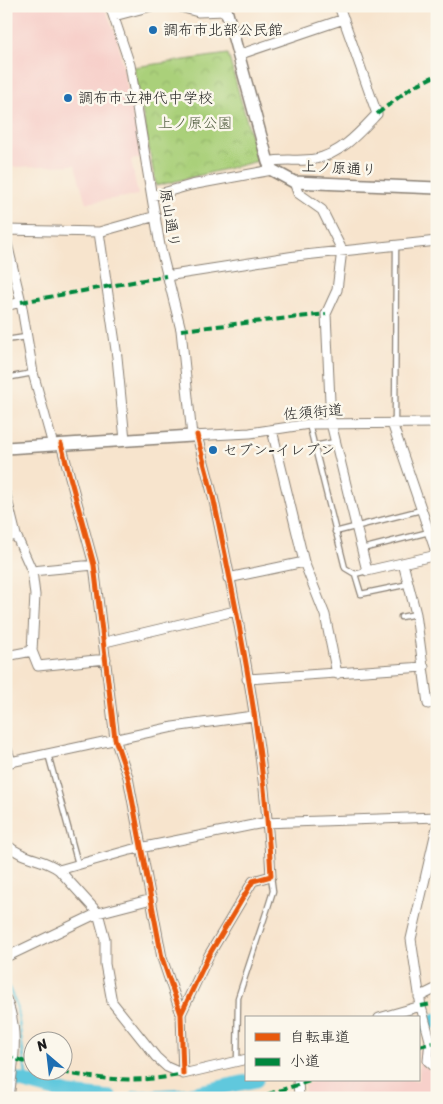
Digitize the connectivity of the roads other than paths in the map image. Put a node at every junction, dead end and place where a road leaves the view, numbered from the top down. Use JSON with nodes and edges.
{"nodes":[{"id":1,"x":110,"y":6,"type":"edge"},
{"id":2,"x":152,"y":6,"type":"edge"},
{"id":3,"x":177,"y":6,"type":"edge"},
{"id":4,"x":340,"y":6,"type":"edge"},
{"id":5,"x":226,"y":9,"type":"edge"},
{"id":6,"x":114,"y":16,"type":"junction"},
{"id":7,"x":344,"y":19,"type":"junction"},
{"id":8,"x":238,"y":55,"type":"junction"},
{"id":9,"x":270,"y":166,"type":"junction"},
{"id":10,"x":294,"y":182,"type":"junction"},
{"id":11,"x":437,"y":188,"type":"edge"},
{"id":12,"x":152,"y":196,"type":"junction"},
{"id":13,"x":156,"y":216,"type":"junction"},
{"id":14,"x":6,"y":230,"type":"edge"},
{"id":15,"x":99,"y":232,"type":"junction"},
{"id":16,"x":6,"y":239,"type":"edge"},
{"id":17,"x":437,"y":241,"type":"edge"},
{"id":18,"x":396,"y":246,"type":"junction"},
{"id":19,"x":342,"y":250,"type":"junction"},
{"id":20,"x":10,"y":267,"type":"edge"},
{"id":21,"x":166,"y":276,"type":"junction"},
{"id":22,"x":21,"y":302,"type":"junction"},
{"id":23,"x":6,"y":306,"type":"edge"},
{"id":24,"x":26,"y":336,"type":"junction"},
{"id":25,"x":6,"y":340,"type":"edge"},
{"id":26,"x":33,"y":373,"type":"junction"},
{"id":27,"x":6,"y":378,"type":"edge"},
{"id":28,"x":331,"y":423,"type":"junction"},
{"id":29,"x":393,"y":423,"type":"junction"},
{"id":30,"x":437,"y":423,"type":"edge"},
{"id":31,"x":309,"y":424,"type":"junction"},
{"id":32,"x":272,"y":430,"type":"junction"},
{"id":33,"x":194,"y":436,"type":"junction"},
{"id":34,"x":125,"y":440,"type":"junction"},
{"id":35,"x":335,"y":442,"type":"junction"},
{"id":36,"x":57,"y":444,"type":"junction"},
{"id":37,"x":314,"y":446,"type":"junction"},
{"id":38,"x":6,"y":448,"type":"edge"},
{"id":39,"x":6,"y":495,"type":"edge"},
{"id":40,"x":421,"y":510,"type":"junction"},
{"id":41,"x":356,"y":526,"type":"junction"},
{"id":42,"x":335,"y":532,"type":"junction"},
{"id":43,"x":429,"y":532,"type":"junction"},
{"id":44,"x":16,"y":535,"type":"junction"},
{"id":45,"x":6,"y":537,"type":"edge"},
{"id":46,"x":362,"y":549,"type":"junction"},
{"id":47,"x":437,"y":555,"type":"edge"},
{"id":48,"x":304,"y":562,"type":"junction"},
{"id":49,"x":404,"y":563,"type":"junction"},
{"id":50,"x":94,"y":565,"type":"junction"},
{"id":51,"x":32,"y":571,"type":"junction"},
{"id":52,"x":367,"y":571,"type":"junction"},
{"id":53,"x":355,"y":574,"type":"junction"},
{"id":54,"x":228,"y":578,"type":"junction"},
{"id":55,"x":409,"y":584,"type":"junction"},
{"id":56,"x":235,"y":611,"type":"junction"},
{"id":57,"x":416,"y":614,"type":"junction"},
{"id":58,"x":401,"y":617,"type":"dead end"},
{"id":59,"x":105,"y":642,"type":"junction"},
{"id":60,"x":32,"y":651,"type":"junction"},
{"id":61,"x":6,"y":656,"type":"edge"},
{"id":62,"x":106,"y":660,"type":"junction"},
{"id":63,"x":424,"y":667,"type":"junction"},
{"id":64,"x":337,"y":674,"type":"junction"},
{"id":65,"x":247,"y":679,"type":"junction"},
{"id":66,"x":437,"y":702,"type":"edge"},
{"id":67,"x":253,"y":716,"type":"junction"},
{"id":68,"x":115,"y":738,"type":"junction"},
{"id":69,"x":6,"y":746,"type":"edge"},
{"id":70,"x":48,"y":754,"type":"junction"},
{"id":71,"x":8,"y":762,"type":"edge"},
{"id":72,"x":437,"y":817,"type":"edge"},
{"id":73,"x":268,"y":823,"type":"junction"},
{"id":74,"x":437,"y":827,"type":"edge"},
{"id":75,"x":436,"y":839,"type":"edge"},
{"id":76,"x":6,"y":844,"type":"edge"},
{"id":77,"x":142,"y":848,"type":"junction"},
{"id":78,"x":78,"y":864,"type":"junction"},
{"id":79,"x":59,"y":870,"type":"junction"},
{"id":80,"x":271,"y":876,"type":"junction"},
{"id":81,"x":152,"y":899,"type":"junction"},
{"id":82,"x":98,"y":914,"type":"junction"},
{"id":83,"x":6,"y":957,"type":"edge"},
{"id":84,"x":437,"y":988,"type":"edge"},
{"id":85,"x":6,"y":999,"type":"edge"},
{"id":86,"x":420,"y":1003,"type":"junction"},
{"id":87,"x":181,"y":1014,"type":"junction"},
{"id":88,"x":384,"y":1016,"type":"edge"},
{"id":89,"x":245,"y":1060,"type":"edge"},
{"id":90,"x":236,"y":1062,"type":"junction"},
{"id":91,"x":437,"y":1070,"type":"edge"},
{"id":92,"x":183,"y":1074,"type":"junction"},
{"id":93,"x":298,"y":1082,"type":"edge"},
{"id":94,"x":10,"y":1096,"type":"edge"},
{"id":95,"x":299,"y":1098,"type":"edge"}],
"edges":[{"from":1,"to":6,"type":"street","name":"原山通り"},
{"from":2,"to":6,"type":"street"},
{"from":3,"to":5,"type":"street"},
{"from":4,"to":7,"type":"street"},
{"from":5,"to":8,"type":"street"},
{"from":6,"to":12,"type":"street","name":"原山通り"},
{"from":7,"to":8,"type":"street"},
{"from":7,"to":9,"type":"street"},
{"from":8,"to":9,"type":"street"},
{"from":9,"to":10,"type":"street","name":"上ノ原通り"},
{"from":9,"to":12,"type":"street"},
{"from":10,"to":11,"type":"street","name":"上ノ原通り"},
{"from":10,"to":19,"type":"street"},
{"from":12,"to":13,"type":"street","name":"原山通り"},
{"from":13,"to":15,"type":"street"},
{"from":13,"to":21,"type":"street","name":"原山通り"},
{"from":14,"to":15,"type":"street"},
{"from":15,"to":34,"type":"street"},
{"from":16,"to":20,"type":"street"},
{"from":17,"to":18,"type":"street"},
{"from":18,"to":19,"type":"street"},
{"from":18,"to":29,"type":"lane"},
{"from":19,"to":21,"type":"street"},
{"from":19,"to":28,"type":"street"},
{"from":20,"to":22,"type":"street"},
{"from":21,"to":33,"type":"street","name":"原山通り"},
{"from":22,"to":23,"type":"street"},
{"from":22,"to":24,"type":"street"},
{"from":24,"to":25,"type":"lane"},
{"from":24,"to":26,"type":"street"},
{"from":26,"to":27,"type":"lane"},
{"from":26,"to":36,"type":"street"},
{"from":28,"to":29,"type":"street","name":"佐須街道"},
{"from":28,"to":31,"type":"street","name":"佐須街道"},
{"from":28,"to":35,"type":"street"},
{"from":29,"to":30,"type":"street","name":"佐須街道"},
{"from":29,"to":40,"type":"street"},
{"from":31,"to":32,"type":"street","name":"佐須街道"},
{"from":31,"to":37,"type":"lane"},
{"from":32,"to":33,"type":"street","name":"佐須街道"},
{"from":32,"to":48,"type":"street"},
{"from":33,"to":34,"type":"street"},
{"from":33,"to":54,"type":"street","name":"原山通り"},
{"from":34,"to":36,"type":"street"},
{"from":35,"to":37,"type":"lane"},
{"from":35,"to":41,"type":"street"},
{"from":36,"to":38,"type":"street"},
{"from":36,"to":50,"type":"street"},
{"from":37,"to":42,"type":"lane"},
{"from":39,"to":44,"type":"street"},
{"from":40,"to":41,"type":"lane"},
{"from":40,"to":43,"type":"street"},
{"from":41,"to":42,"type":"lane"},
{"from":41,"to":46,"type":"street"},
{"from":42,"to":53,"type":"lane"},
{"from":43,"to":46,"type":"lane"},
{"from":43,"to":47,"type":"street"},
{"from":44,"to":45,"type":"street"},
{"from":44,"to":51,"type":"street"},
{"from":46,"to":52,"type":"street"},
{"from":47,"to":49,"type":"street"},
{"from":48,"to":54,"type":"street"},
{"from":48,"to":64,"type":"street"},
{"from":49,"to":52,"type":"street"},
{"from":49,"to":55,"type":"street"},
{"from":50,"to":51,"type":"street"},
{"from":50,"to":59,"type":"street"},
{"from":51,"to":60,"type":"street"},
{"from":52,"to":53,"type":"lane"},
{"from":53,"to":55,"type":"lane"},
{"from":54,"to":56,"type":"street","name":"原山通り"},
{"from":55,"to":57,"type":"street"},
{"from":56,"to":59,"type":"street"},
{"from":56,"to":65,"type":"street","name":"原山通り"},
{"from":57,"to":58,"type":"lane"},
{"from":57,"to":63,"type":"street"},
{"from":59,"to":62,"type":"street"},
{"from":60,"to":61,"type":"street"},
{"from":60,"to":62,"type":"street"},
{"from":62,"to":68,"type":"street"},
{"from":63,"to":64,"type":"street"},
{"from":63,"to":66,"type":"street"},
{"from":64,"to":65,"type":"street"},
{"from":65,"to":67,"type":"street","name":"原山通り"},
{"from":67,"to":68,"type":"street"},
{"from":67,"to":73,"type":"street","name":"原山通り"},
{"from":68,"to":70,"type":"street"},
{"from":68,"to":77,"type":"street"},
{"from":69,"to":71,"type":"street"},
{"from":70,"to":71,"type":"street"},
{"from":70,"to":78,"type":"lane"},
{"from":72,"to":73,"type":"street"},
{"from":73,"to":77,"type":"street"},
{"from":73,"to":80,"type":"street","name":"原山通り"},
{"from":74,"to":75,"type":"street"},
{"from":75,"to":86,"type":"street"},
{"from":76,"to":79,"type":"street"},
{"from":77,"to":78,"type":"street"},
{"from":77,"to":81,"type":"street"},
{"from":78,"to":79,"type":"street"},
{"from":79,"to":82,"type":"street"},
{"from":80,"to":87,"type":"street"},
{"from":80,"to":90,"type":"lane"},
{"from":81,"to":82,"type":"street"},
{"from":81,"to":87,"type":"street"},
{"from":82,"to":83,"type":"street"},
{"from":82,"to":92,"type":"street"},
{"from":84,"to":86,"type":"street"},
{"from":85,"to":94,"type":"street"},
{"from":86,"to":88,"type":"street"},
{"from":86,"to":91,"type":"street"},
{"from":87,"to":92,"type":"street"},
{"from":89,"to":90,"type":"street"},
{"from":90,"to":92,"type":"street"},
{"from":93,"to":95,"type":"street"}]}
